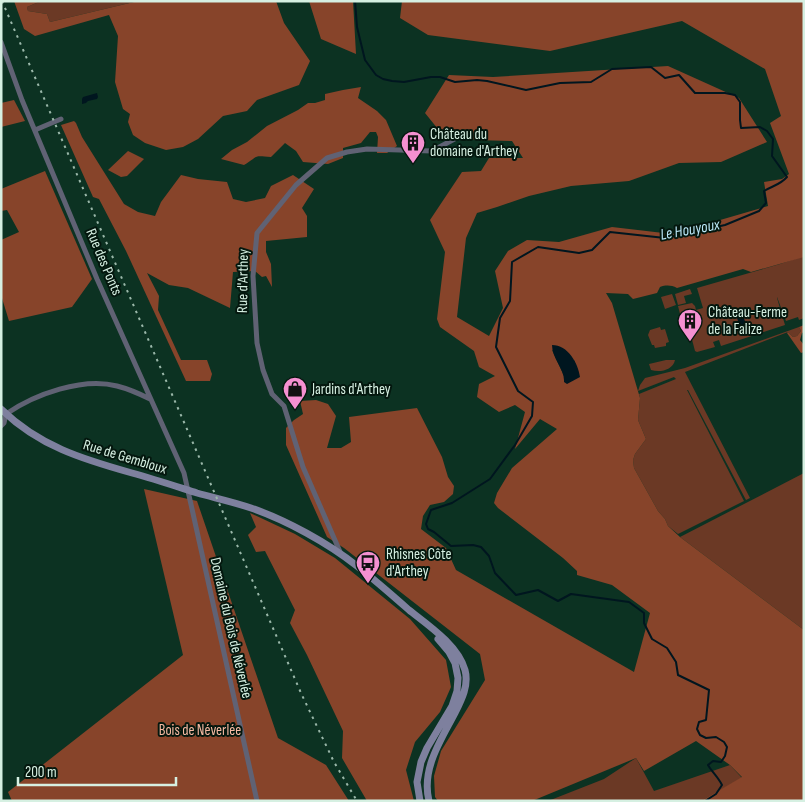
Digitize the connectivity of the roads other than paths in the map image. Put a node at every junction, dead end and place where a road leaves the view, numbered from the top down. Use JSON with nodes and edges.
{"nodes":[{"id":1,"x":1,"y":42,"type":"edge"},
{"id":2,"x":61,"y":119,"type":"dead end"},
{"id":3,"x":35,"y":130,"type":"junction"},
{"id":4,"x":462,"y":135,"type":"dead end"},
{"id":5,"x":151,"y":399,"type":"junction"},
{"id":6,"x":4,"y":412,"type":"edge"},
{"id":7,"x":1,"y":426,"type":"edge"},
{"id":8,"x":188,"y":490,"type":"junction"},
{"id":9,"x":341,"y":555,"type":"junction"},
{"id":10,"x":408,"y":608,"type":"junction"},
{"id":11,"x":257,"y":801,"type":"edge"},
{"id":12,"x":420,"y":801,"type":"edge"},
{"id":13,"x":429,"y":801,"type":"edge"}],
"edges":[{"from":1,"to":3,"type":"street","name":"Rue des Ponts"},
{"from":2,"to":3,"type":"street"},
{"from":3,"to":5,"type":"street","name":"Rue des Ponts"},
{"from":4,"to":9,"type":"street","name":"Rue d'Arthey"},
{"from":5,"to":6,"type":"street"},
{"from":5,"to":8,"type":"street","name":"Rue des Ponts"},
{"from":6,"to":7,"type":"street"},
{"from":6,"to":8,"type":"main road","name":"Rue de Gembloux"},
{"from":8,"to":9,"type":"main road","name":"Rue de Gembloux"},
{"from":8,"to":11,"type":"street","name":"Domaine du Bois de Néverlée"},
{"from":9,"to":10,"type":"main road","name":"Rue de Gembloux"},
{"from":10,"to":12,"type":"main road"},
{"from":10,"to":13,"type":"main road"}]}
